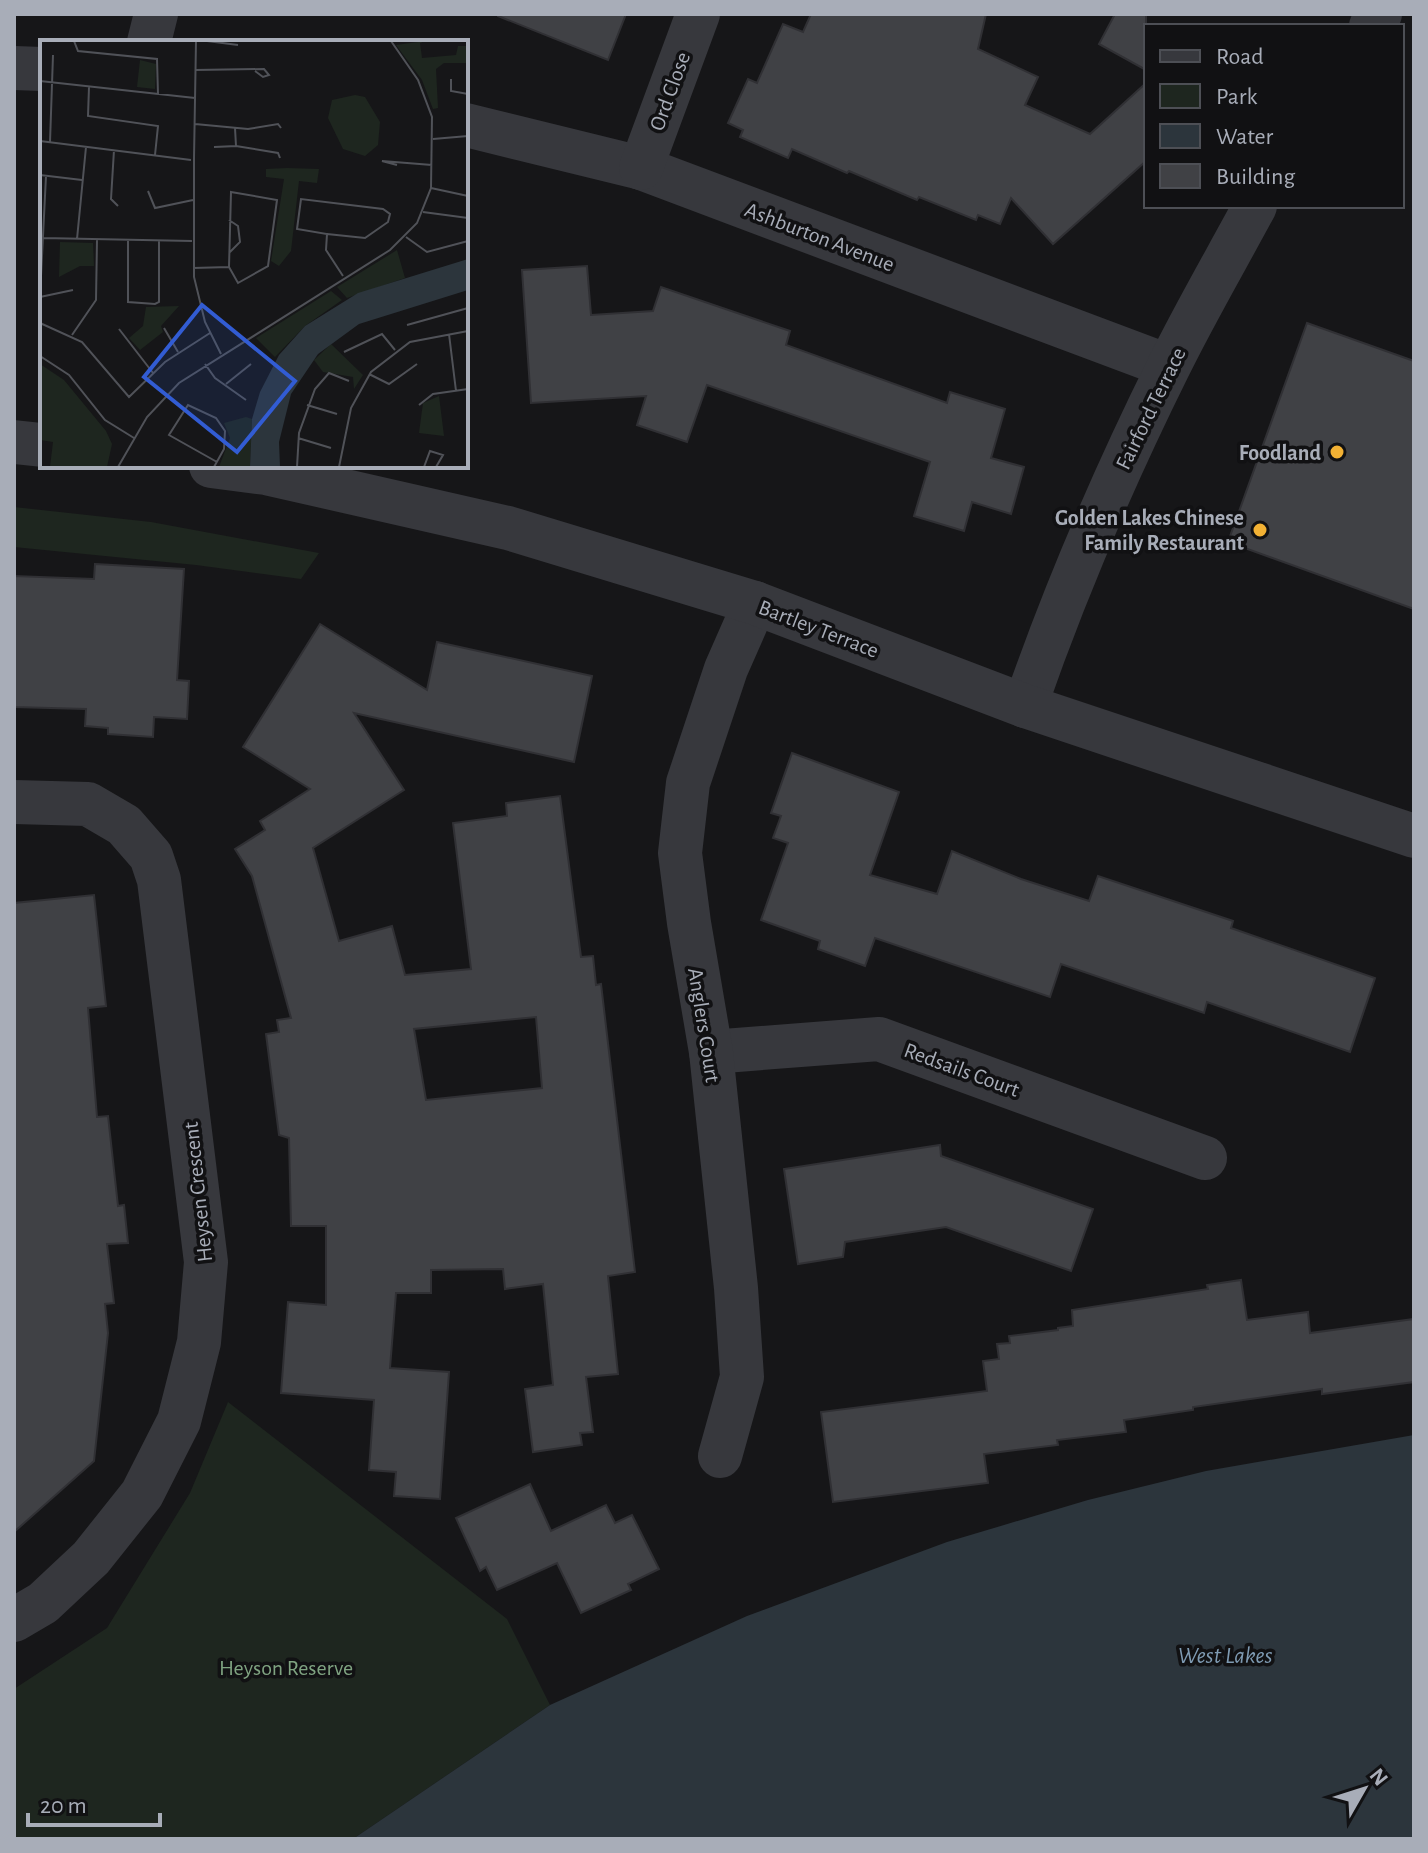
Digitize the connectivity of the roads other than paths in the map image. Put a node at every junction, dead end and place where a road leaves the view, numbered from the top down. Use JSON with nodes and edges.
{"nodes":[{"id":1,"x":156,"y":14,"type":"edge"},
{"id":2,"x":698,"y":14,"type":"edge"},
{"id":3,"x":150,"y":40,"type":"edge"},
{"id":4,"x":14,"y":68,"type":"edge"},
{"id":5,"x":40,"y":69,"type":"edge"},
{"id":6,"x":468,"y":125,"type":"edge"},
{"id":7,"x":641,"y":168,"type":"junction"},
{"id":8,"x":1254,"y":208,"type":"edge"},
{"id":9,"x":1168,"y":366,"type":"junction"},
{"id":10,"x":14,"y":442,"type":"edge"},
{"id":11,"x":40,"y":445,"type":"edge"},
{"id":12,"x":227,"y":468,"type":"edge"},
{"id":13,"x":755,"y":603,"type":"junction"},
{"id":14,"x":1025,"y":706,"type":"junction"},
{"id":15,"x":14,"y":802,"type":"edge"},
{"id":16,"x":1414,"y":836,"type":"edge"},
{"id":17,"x":711,"y":1052,"type":"junction"},
{"id":18,"x":1205,"y":1158,"type":"dead end"},
{"id":19,"x":720,"y":1456,"type":"dead end"},
{"id":20,"x":14,"y":1620,"type":"edge"}],
"edges":[{"from":1,"to":3,"type":"street"},
{"from":2,"to":7,"type":"street","name":"Ord Close"},
{"from":4,"to":5,"type":"street"},
{"from":6,"to":7,"type":"street","name":"Ashburton Avenue"},
{"from":7,"to":9,"type":"street","name":"Ashburton Avenue"},
{"from":8,"to":9,"type":"street","name":"Fairford Terrace"},
{"from":9,"to":14,"type":"street","name":"Fairford Terrace"},
{"from":10,"to":11,"type":"street"},
{"from":12,"to":13,"type":"street","name":"Bartley Terrace"},
{"from":13,"to":14,"type":"street","name":"Bartley Terrace"},
{"from":13,"to":17,"type":"street","name":"Anglers Court"},
{"from":14,"to":16,"type":"street","name":"Bartley Terrace"},
{"from":15,"to":20,"type":"street","name":"Heysen Crescent"},
{"from":17,"to":18,"type":"street","name":"Redsails Court"},
{"from":17,"to":19,"type":"street","name":"Anglers Court"}]}
